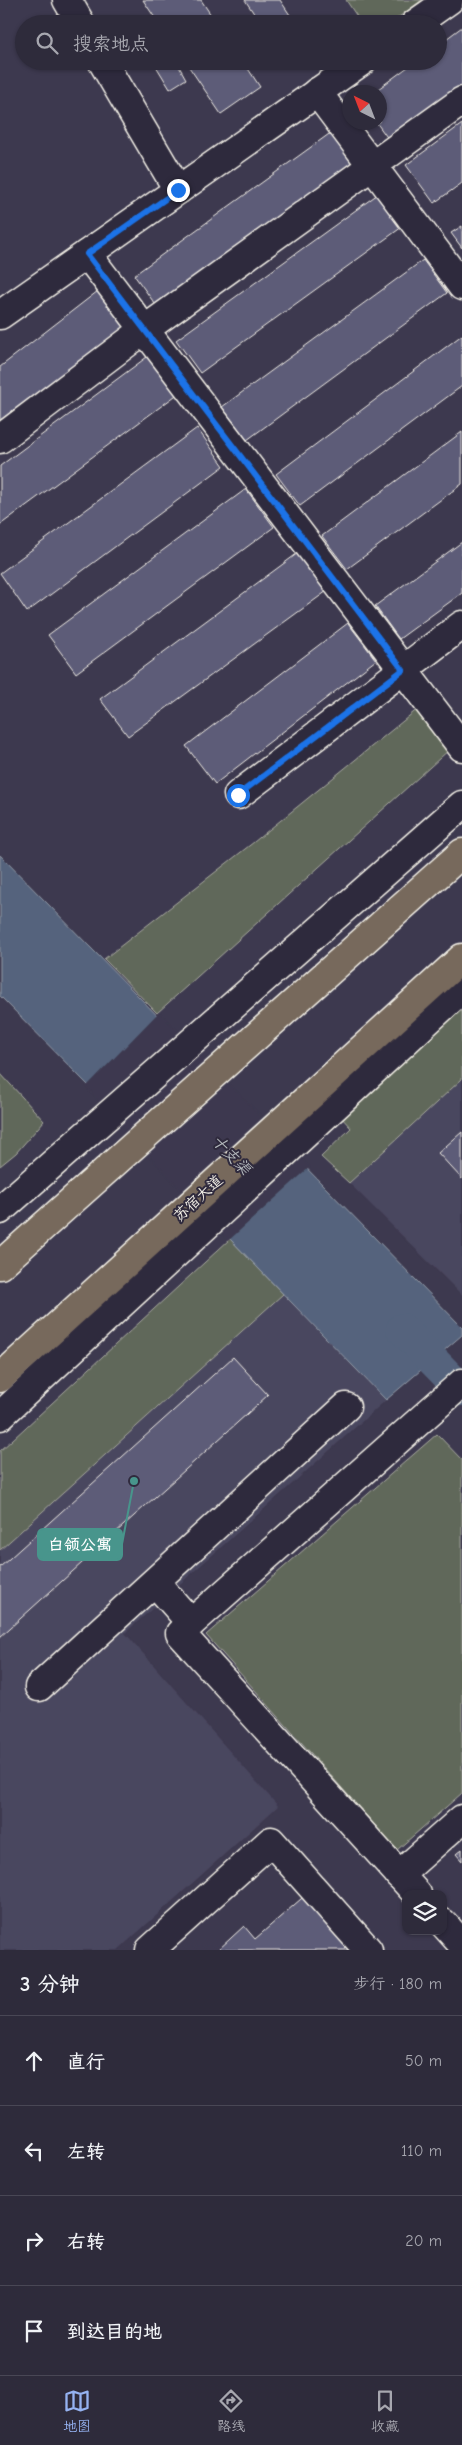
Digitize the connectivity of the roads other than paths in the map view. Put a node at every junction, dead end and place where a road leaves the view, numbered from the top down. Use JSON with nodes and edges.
{"nodes":[{"id":1,"x":67,"y":0,"type":"edge"},
{"id":2,"x":449,"y":0,"type":"edge"},
{"id":3,"x":76,"y":15,"type":"edge"},
{"id":4,"x":428,"y":15,"type":"edge"},
{"id":5,"x":107,"y":70,"type":"edge"},
{"id":6,"x":349,"y":70,"type":"edge"},
{"id":7,"x":317,"y":92,"type":"junction"},
{"id":8,"x":462,"y":101,"type":"edge"},
{"id":9,"x":372,"y":166,"type":"junction"},
{"id":10,"x":178,"y":190,"type":"junction"},
{"id":11,"x":87,"y":254,"type":"junction"},
{"id":12,"x":462,"y":286,"type":"edge"},
{"id":13,"x":0,"y":315,"type":"edge"},
{"id":14,"x":144,"y":330,"type":"junction"},
{"id":15,"x":0,"y":439,"type":"edge"},
{"id":16,"x":462,"y":625,"type":"edge"},
{"id":17,"x":403,"y":670,"type":"junction"},
{"id":18,"x":462,"y":747,"type":"edge"},
{"id":19,"x":238,"y":795,"type":"dead end"},
{"id":20,"x":462,"y":805,"type":"edge"},
{"id":21,"x":462,"y":853,"type":"edge"},
{"id":22,"x":462,"y":958,"type":"edge"},
{"id":23,"x":462,"y":989,"type":"edge"},
{"id":24,"x":0,"y":1210,"type":"edge"},
{"id":25,"x":0,"y":1265,"type":"edge"},
{"id":26,"x":0,"y":1378,"type":"edge"},
{"id":27,"x":462,"y":1383,"type":"edge"},
{"id":28,"x":346,"y":1408,"type":"dead end"},
{"id":29,"x":0,"y":1416,"type":"edge"},
{"id":30,"x":155,"y":1582,"type":"junction"},
{"id":31,"x":191,"y":1623,"type":"junction"},
{"id":32,"x":38,"y":1687,"type":"dead end"},
{"id":33,"x":462,"y":1819,"type":"edge"},
{"id":34,"x":408,"y":1884,"type":"edge"},
{"id":35,"x":447,"y":1927,"type":"edge"},
{"id":36,"x":462,"y":1944,"type":"edge"},
{"id":37,"x":150,"y":1950,"type":"edge"},
{"id":38,"x":368,"y":1950,"type":"edge"}],
"edges":[{"from":1,"to":3,"type":"lane"},
{"from":2,"to":4,"type":"lane"},
{"from":5,"to":10,"type":"lane"},
{"from":6,"to":7,"type":"lane"},
{"from":7,"to":9,"type":"lane"},
{"from":7,"to":10,"type":"lane"},
{"from":8,"to":9,"type":"lane"},
{"from":9,"to":12,"type":"lane"},
{"from":9,"to":14,"type":"lane"},
{"from":10,"to":11,"type":"lane"},
{"from":11,"to":13,"type":"lane"},
{"from":11,"to":14,"type":"lane"},
{"from":14,"to":15,"type":"lane"},
{"from":14,"to":17,"type":"lane"},
{"from":16,"to":17,"type":"lane"},
{"from":17,"to":18,"type":"lane"},
{"from":17,"to":19,"type":"lane"},
{"from":20,"to":24,"type":"lane"},
{"from":21,"to":25,"type":"main road"},
{"from":22,"to":26,"type":"main road","name":"苏宿大道"},
{"from":23,"to":29,"type":"lane"},
{"from":27,"to":31,"type":"lane"},
{"from":28,"to":30,"type":"lane"},
{"from":30,"to":31,"type":"lane"},
{"from":30,"to":32,"type":"lane"},
{"from":31,"to":34,"type":"lane"},
{"from":33,"to":34,"type":"lane"},
{"from":35,"to":36,"type":"lane"},
{"from":37,"to":38,"type":"lane"}]}
